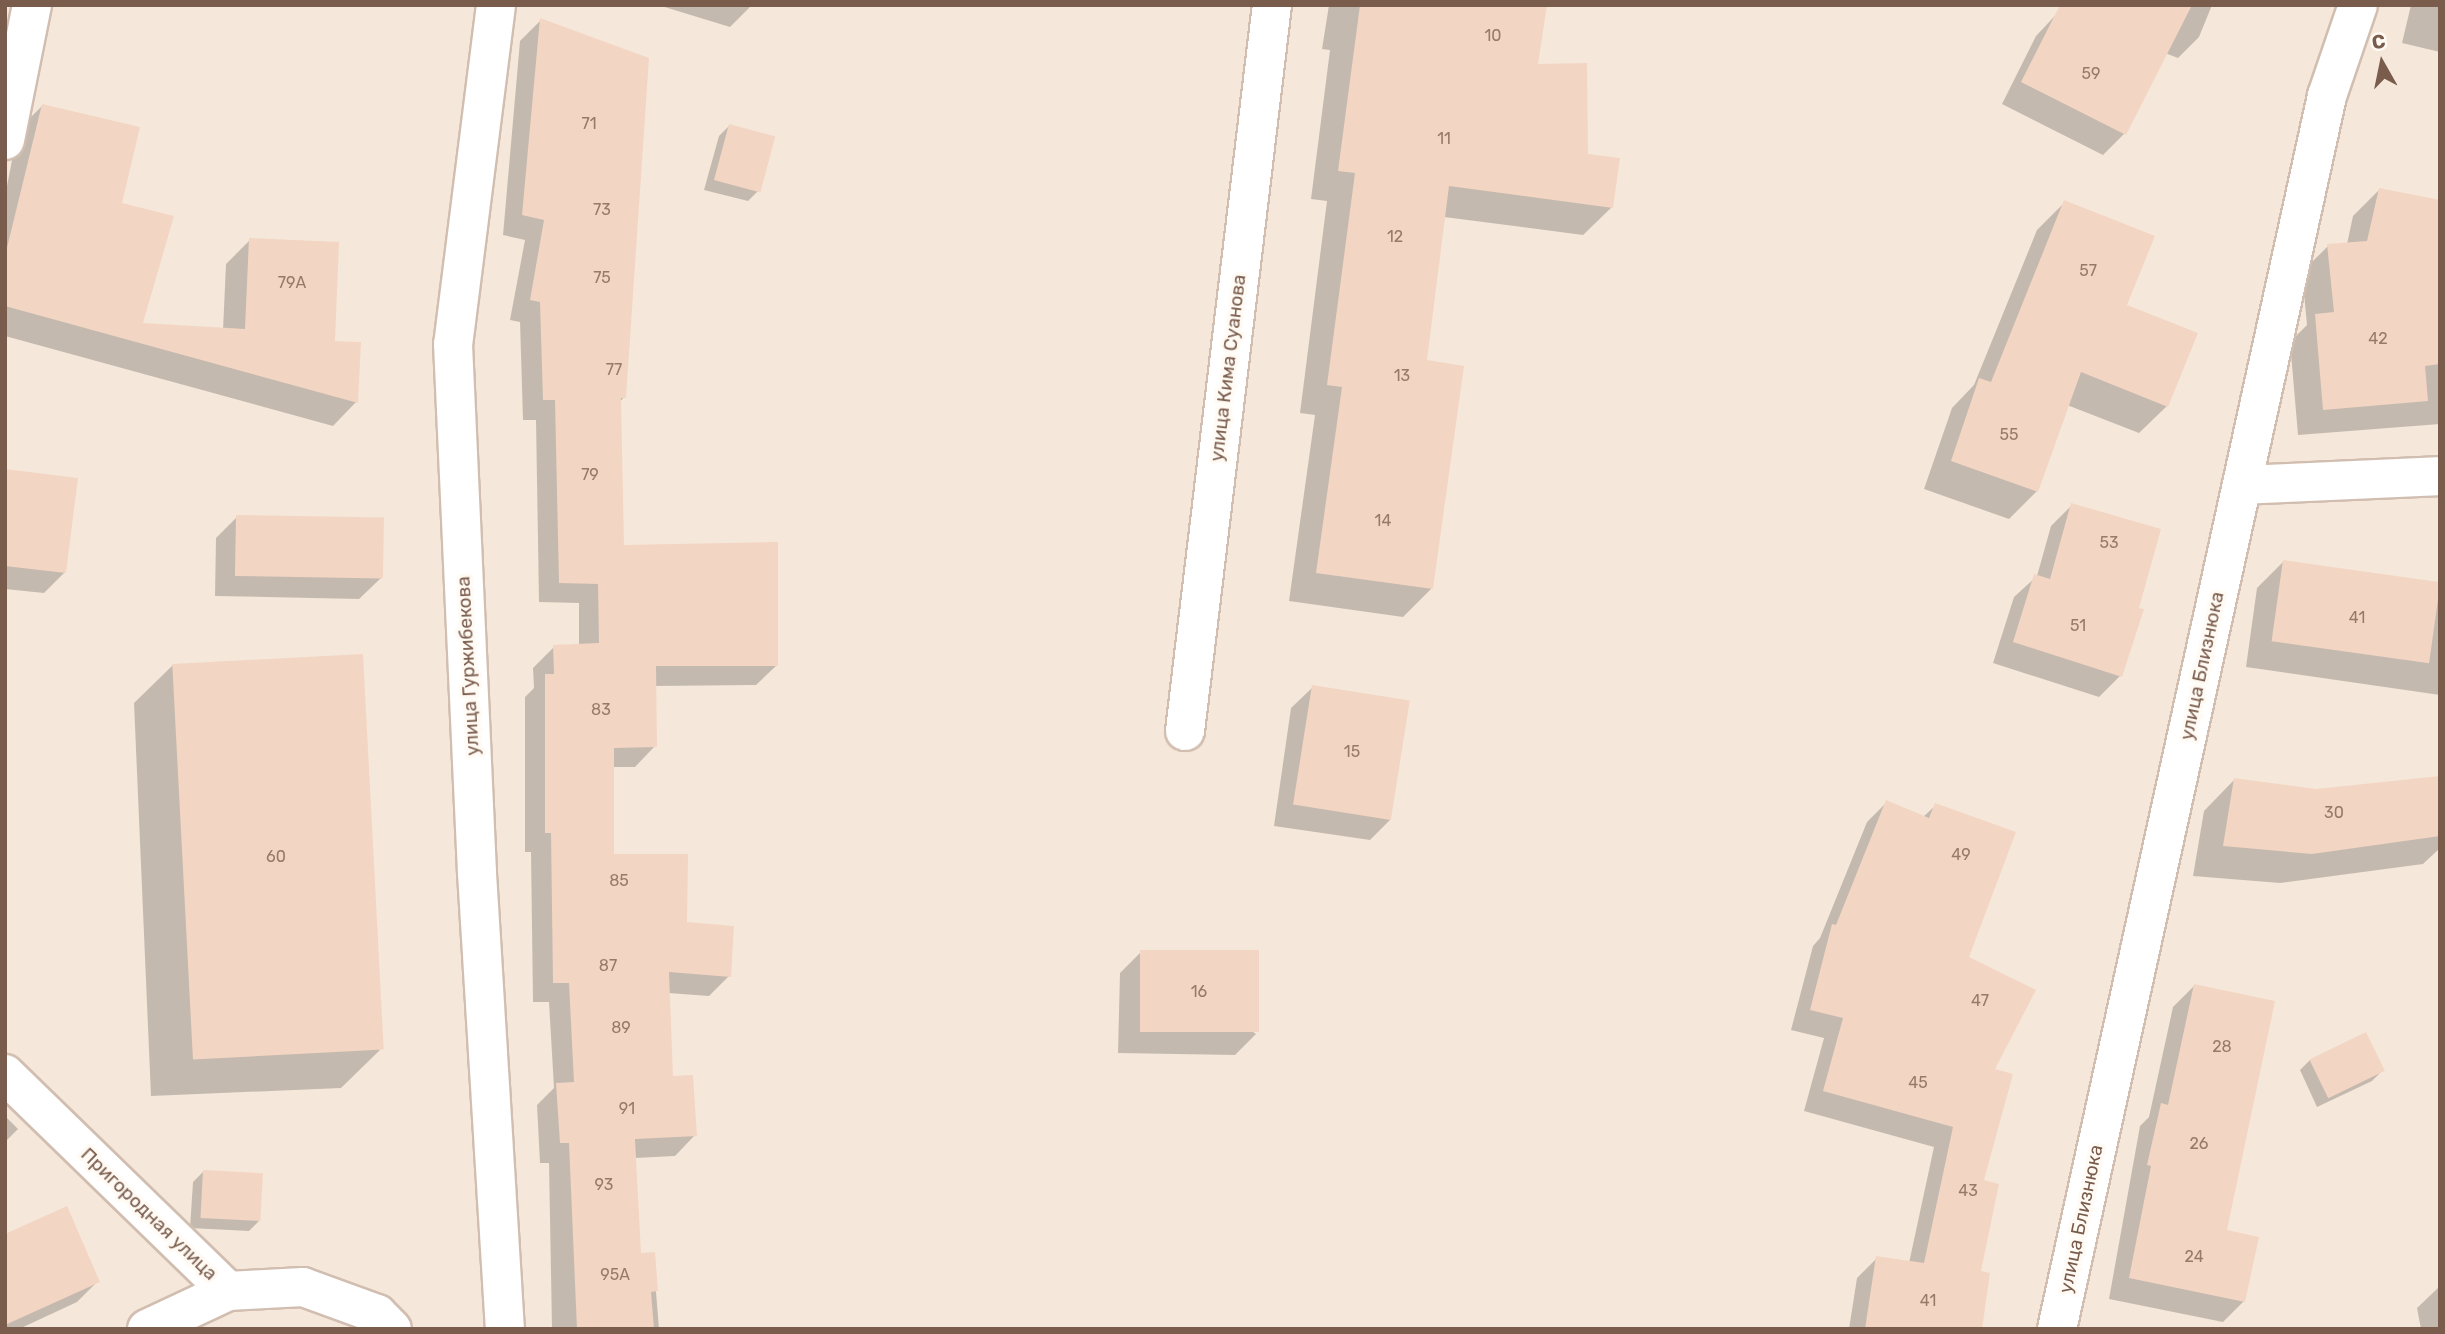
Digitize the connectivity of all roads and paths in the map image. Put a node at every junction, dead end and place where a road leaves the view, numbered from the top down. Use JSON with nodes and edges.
{"nodes":[{"id":1,"x":32,"y":5,"type":"edge"},
{"id":2,"x":496,"y":5,"type":"edge"},
{"id":3,"x":1272,"y":5,"type":"edge"},
{"id":4,"x":2358,"y":5,"type":"edge"},
{"id":5,"x":5,"y":141,"type":"edge"},
{"id":6,"x":2440,"y":476,"type":"edge"},
{"id":7,"x":2242,"y":485,"type":"junction"},
{"id":8,"x":1185,"y":731,"type":"dead end"},
{"id":9,"x":5,"y":1074,"type":"edge"},
{"id":10,"x":228,"y":1291,"type":"junction"},
{"id":11,"x":147,"y":1329,"type":"edge"},
{"id":12,"x":392,"y":1329,"type":"edge"},
{"id":13,"x":505,"y":1329,"type":"edge"},
{"id":14,"x":2057,"y":1329,"type":"edge"}],
"edges":[{"from":1,"to":5,"type":"street"},
{"from":2,"to":13,"type":"street","name":"улица Гуржибекова"},
{"from":3,"to":8,"type":"street","name":"улица Кима Суанова"},
{"from":4,"to":7,"type":"street","name":"улица Близнюка"},
{"from":6,"to":7,"type":"street"},
{"from":7,"to":14,"type":"street","name":"улица Близнюка"},
{"from":9,"to":10,"type":"street","name":"Пригородная улица"},
{"from":10,"to":11,"type":"street"},
{"from":10,"to":12,"type":"street","name":"Пригородная улица"}]}
